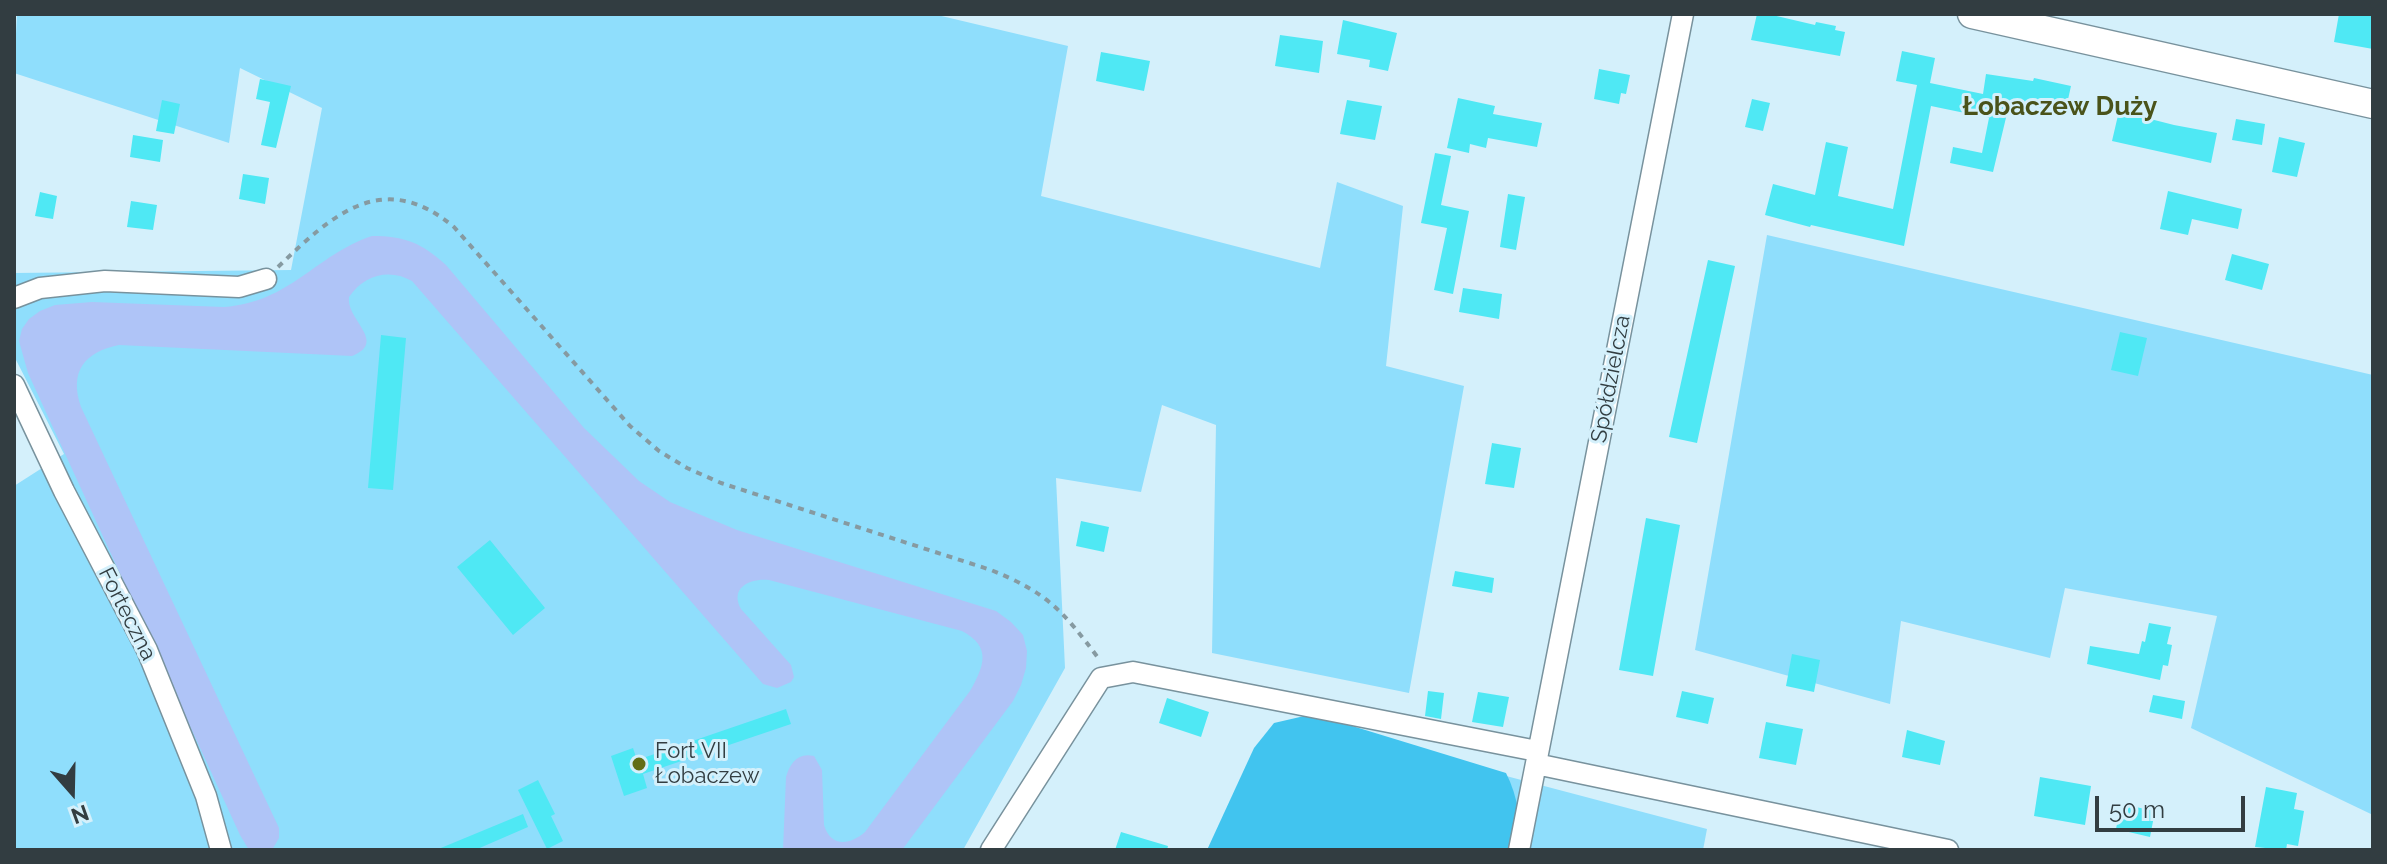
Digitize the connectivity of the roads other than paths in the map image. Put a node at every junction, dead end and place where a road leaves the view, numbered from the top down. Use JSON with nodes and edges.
{"nodes":[{"id":1,"x":1683,"y":14,"type":"edge"},
{"id":2,"x":1972,"y":14,"type":"edge"},
{"id":3,"x":2373,"y":104,"type":"edge"},
{"id":4,"x":266,"y":279,"type":"road end"},
{"id":5,"x":14,"y":298,"type":"edge"},
{"id":6,"x":14,"y":385,"type":"edge"},
{"id":7,"x":1537,"y":753,"type":"junction"},
{"id":8,"x":221,"y":850,"type":"edge"},
{"id":9,"x":991,"y":850,"type":"edge"},
{"id":10,"x":1519,"y":850,"type":"edge"},
{"id":11,"x":1948,"y":850,"type":"edge"}],
"edges":[{"from":1,"to":7,"type":"street","name":"Spółdzielcza"},
{"from":2,"to":3,"type":"main road"},
{"from":4,"to":5,"type":"street"},
{"from":6,"to":8,"type":"street","name":"Forteczna"},
{"from":7,"to":9,"type":"street"},
{"from":7,"to":10,"type":"street","name":"Spółdzielcza"},
{"from":7,"to":11,"type":"street"}]}
